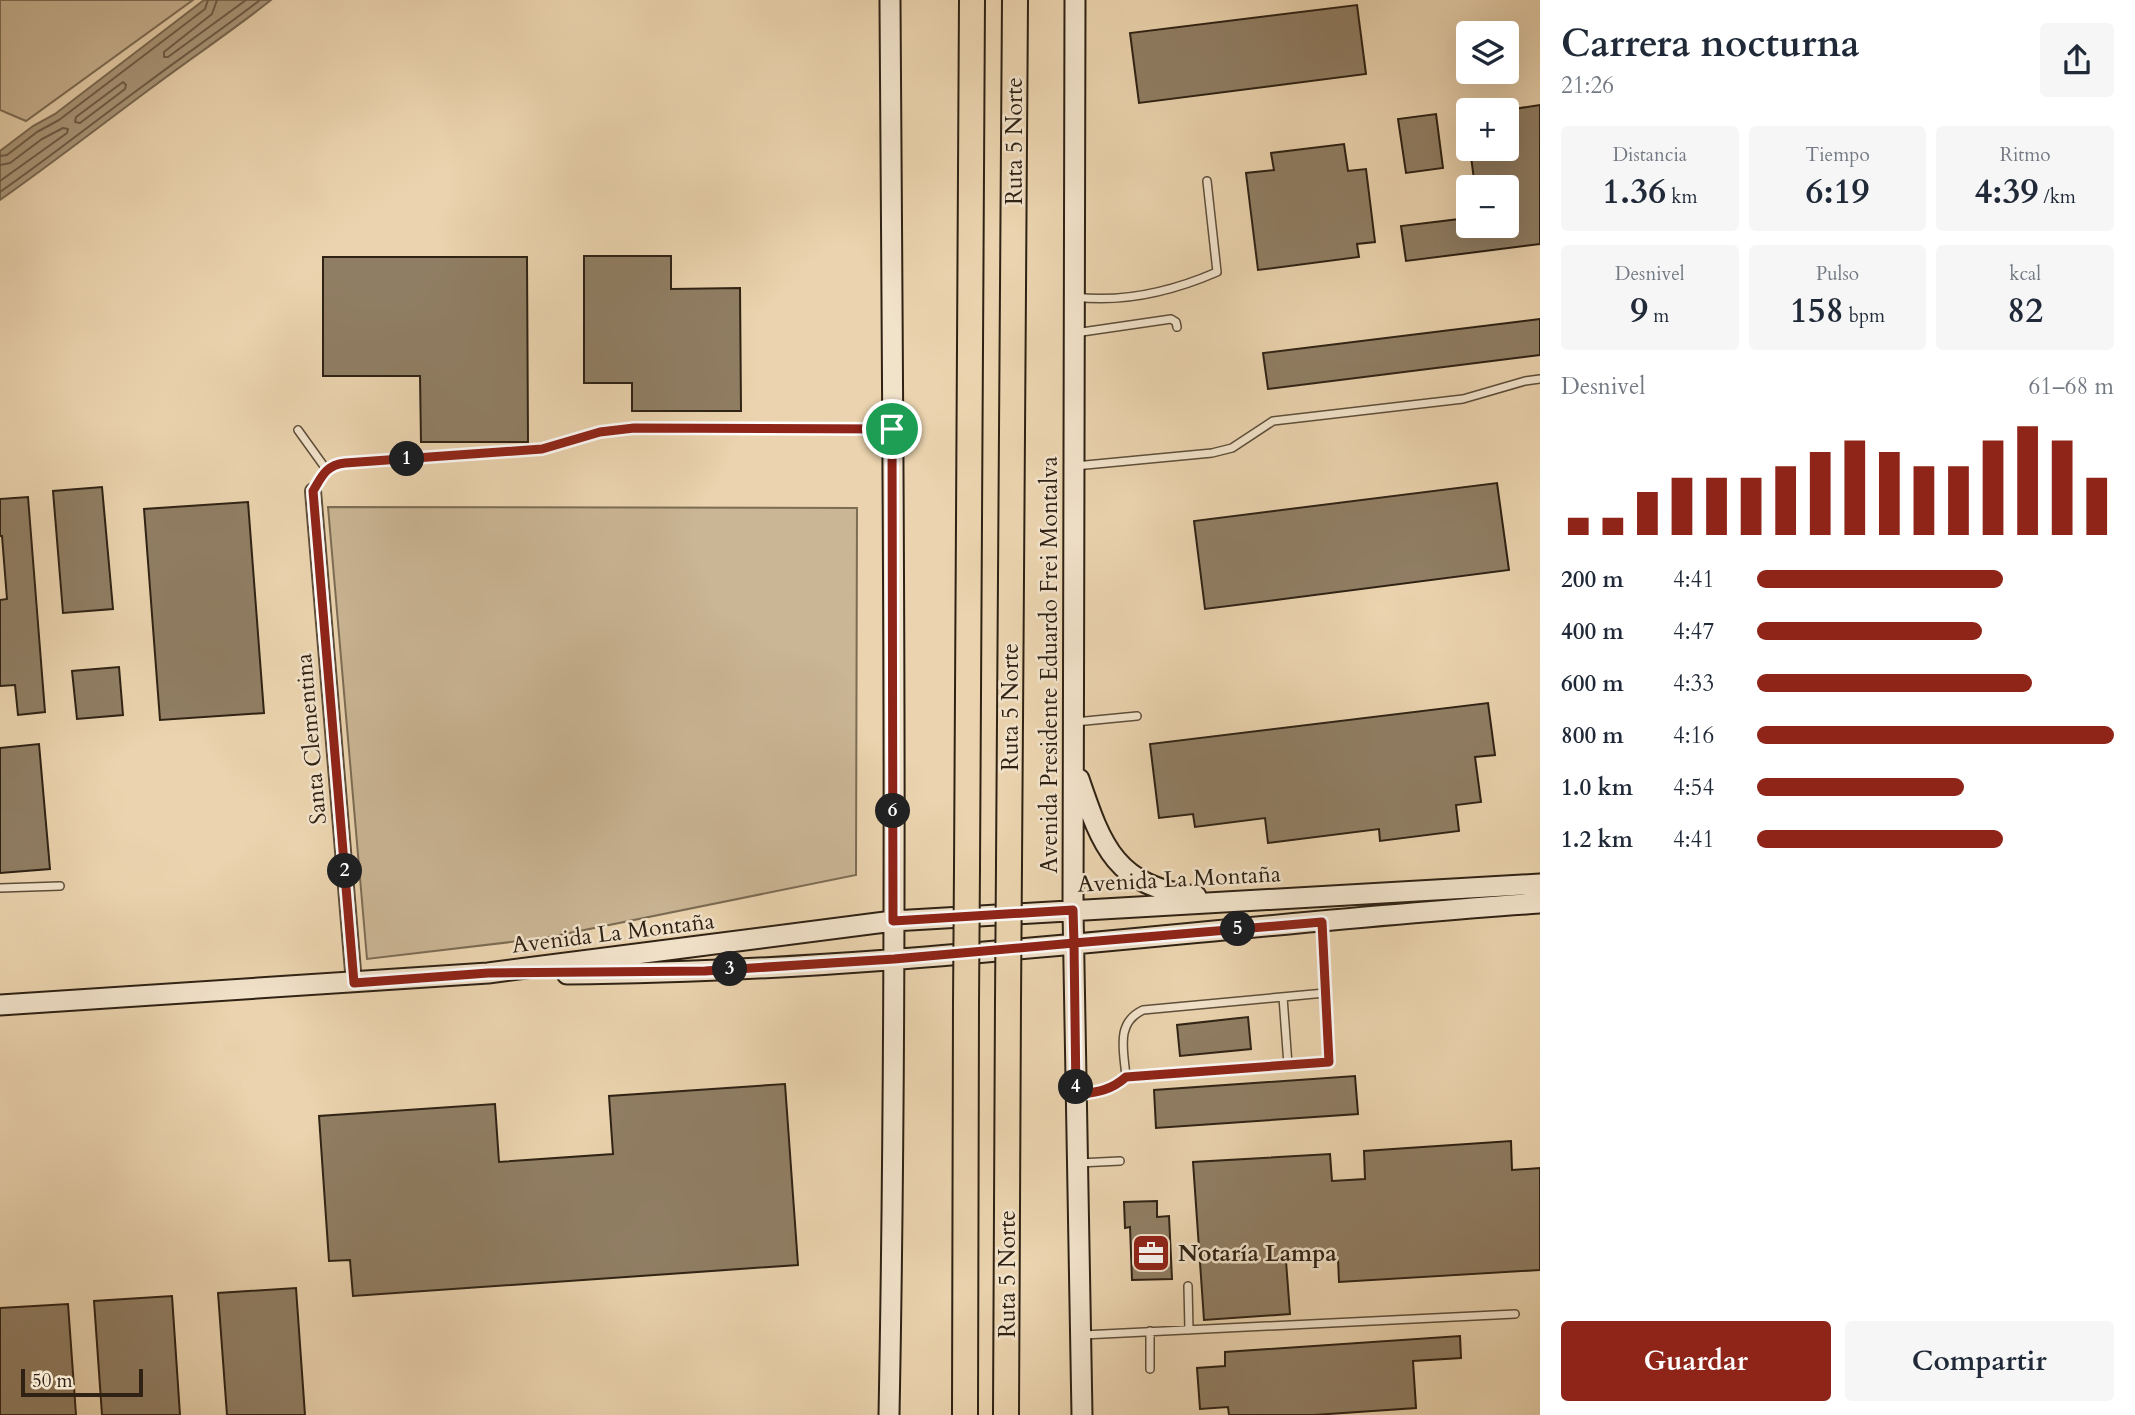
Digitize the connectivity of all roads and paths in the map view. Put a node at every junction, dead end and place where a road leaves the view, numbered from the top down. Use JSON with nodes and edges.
{"nodes":[{"id":1,"x":890,"y":0,"type":"edge"},
{"id":2,"x":972,"y":0,"type":"edge"},
{"id":3,"x":1015,"y":0,"type":"edge"},
{"id":4,"x":1075,"y":0,"type":"edge"},
{"id":5,"x":1207,"y":181,"type":"dead end"},
{"id":6,"x":1074,"y":297,"type":"junction"},
{"id":7,"x":1177,"y":327,"type":"dead end"},
{"id":8,"x":1074,"y":332,"type":"junction"},
{"id":9,"x":1540,"y":379,"type":"edge"},
{"id":10,"x":892,"y":429,"type":"junction"},
{"id":11,"x":298,"y":430,"type":"dead end"},
{"id":12,"x":1074,"y":467,"type":"junction"},
{"id":13,"x":326,"y":469,"type":"junction"},
{"id":14,"x":313,"y":491,"type":"joint"},
{"id":15,"x":1137,"y":716,"type":"dead end"},
{"id":16,"x":1074,"y":722,"type":"junction"},
{"id":17,"x":1074,"y":764,"type":"junction"},
{"id":18,"x":1540,"y":884,"type":"edge"},
{"id":19,"x":60,"y":886,"type":"dead end"},
{"id":20,"x":0,"y":888,"type":"edge"},
{"id":21,"x":1239,"y":901,"type":"junction"},
{"id":22,"x":1540,"y":903,"type":"edge"},
{"id":23,"x":1073,"y":910,"type":"junction"},
{"id":24,"x":893,"y":921,"type":"junction"},
{"id":25,"x":1322,"y":922,"type":"junction"},
{"id":26,"x":1074,"y":943,"type":"junction"},
{"id":27,"x":894,"y":959,"type":"junction"},
{"id":28,"x":488,"y":973,"type":"junction"},
{"id":29,"x":354,"y":983,"type":"junction"},
{"id":30,"x":1325,"y":993,"type":"junction"},
{"id":31,"x":1283,"y":997,"type":"junction"},
{"id":32,"x":0,"y":1006,"type":"edge"},
{"id":33,"x":1288,"y":1065,"type":"junction"},
{"id":34,"x":1126,"y":1077,"type":"junction"},
{"id":35,"x":1076,"y":1095,"type":"junction"},
{"id":36,"x":1120,"y":1161,"type":"dead end"},
{"id":37,"x":1078,"y":1163,"type":"junction"},
{"id":38,"x":1188,"y":1286,"type":"dead end"},
{"id":39,"x":1515,"y":1314,"type":"dead end"},
{"id":40,"x":1189,"y":1330,"type":"junction"},
{"id":41,"x":1150,"y":1331,"type":"junction"},
{"id":42,"x":1081,"y":1335,"type":"junction"},
{"id":43,"x":1150,"y":1368,"type":"dead end"},
{"id":44,"x":889,"y":1415,"type":"edge"},
{"id":45,"x":965,"y":1415,"type":"edge"},
{"id":46,"x":1006,"y":1415,"type":"edge"},
{"id":47,"x":1082,"y":1415,"type":"edge"}],
"edges":[{"from":1,"to":10,"type":"main road"},
{"from":2,"to":45,"type":"highway","name":"Ruta 5 Norte","bridge":true},
{"from":3,"to":46,"type":"highway","name":"Ruta 5 Norte","bridge":true},
{"from":4,"to":6,"type":"main road","name":"Avenida Presidente Eduardo Frei Montalva"},
{"from":5,"to":6,"type":"lane"},
{"from":6,"to":8,"type":"main road","name":"Avenida Presidente Eduardo Frei Montalva"},
{"from":7,"to":8,"type":"lane"},
{"from":8,"to":12,"type":"main road","name":"Avenida Presidente Eduardo Frei Montalva"},
{"from":9,"to":12,"type":"lane"},
{"from":10,"to":13,"type":"lane"},
{"from":10,"to":24,"type":"main road"},
{"from":11,"to":13,"type":"lane"},
{"from":12,"to":16,"type":"main road","name":"Avenida Presidente Eduardo Frei Montalva"},
{"from":13,"to":14,"type":"lane"},
{"from":14,"to":29,"type":"street","name":"Santa Clementina"},
{"from":15,"to":16,"type":"lane"},
{"from":16,"to":17,"type":"main road","name":"Avenida Presidente Eduardo Frei Montalva"},
{"from":17,"to":21,"type":"main road"},
{"from":17,"to":23,"type":"main road","name":"Avenida Presidente Eduardo Frei Montalva"},
{"from":18,"to":21,"type":"main road","name":"Avenida La Montaña"},
{"from":19,"to":20,"type":"lane"},
{"from":21,"to":23,"type":"main road","name":"Avenida La Montaña"},
{"from":22,"to":25,"type":"main road","name":"Avenida La Montaña"},
{"from":23,"to":24,"type":"main road","name":"Avenida La Montaña"},
{"from":23,"to":26,"type":"main road","name":"Avenida Presidente Eduardo Frei Montalva"},
{"from":24,"to":27,"type":"main road"},
{"from":24,"to":28,"type":"main road","name":"Avenida La Montaña"},
{"from":25,"to":26,"type":"main road","name":"Avenida La Montaña"},
{"from":25,"to":30,"type":"lane"},
{"from":26,"to":27,"type":"main road","name":"Avenida La Montaña"},
{"from":26,"to":35,"type":"main road","name":"Avenida Presidente Eduardo Frei Montalva"},
{"from":27,"to":28,"type":"main road","name":"Avenida La Montaña"},
{"from":27,"to":44,"type":"main road"},
{"from":28,"to":29,"type":"main road","name":"Avenida La Montaña"},
{"from":29,"to":32,"type":"main road","name":"Avenida La Montaña"},
{"from":30,"to":31,"type":"lane"},
{"from":30,"to":33,"type":"lane"},
{"from":31,"to":33,"type":"lane"},
{"from":31,"to":34,"type":"lane"},
{"from":33,"to":34,"type":"lane"},
{"from":34,"to":35,"type":"lane"},
{"from":35,"to":37,"type":"main road","name":"Avenida Presidente Eduardo Frei Montalva"},
{"from":36,"to":37,"type":"lane"},
{"from":37,"to":42,"type":"main road","name":"Avenida Presidente Eduardo Frei Montalva"},
{"from":38,"to":40,"type":"lane"},
{"from":39,"to":40,"type":"lane"},
{"from":40,"to":41,"type":"lane"},
{"from":41,"to":42,"type":"lane"},
{"from":41,"to":43,"type":"lane"},
{"from":42,"to":47,"type":"main road","name":"Avenida Presidente Eduardo Frei Montalva"}]}
